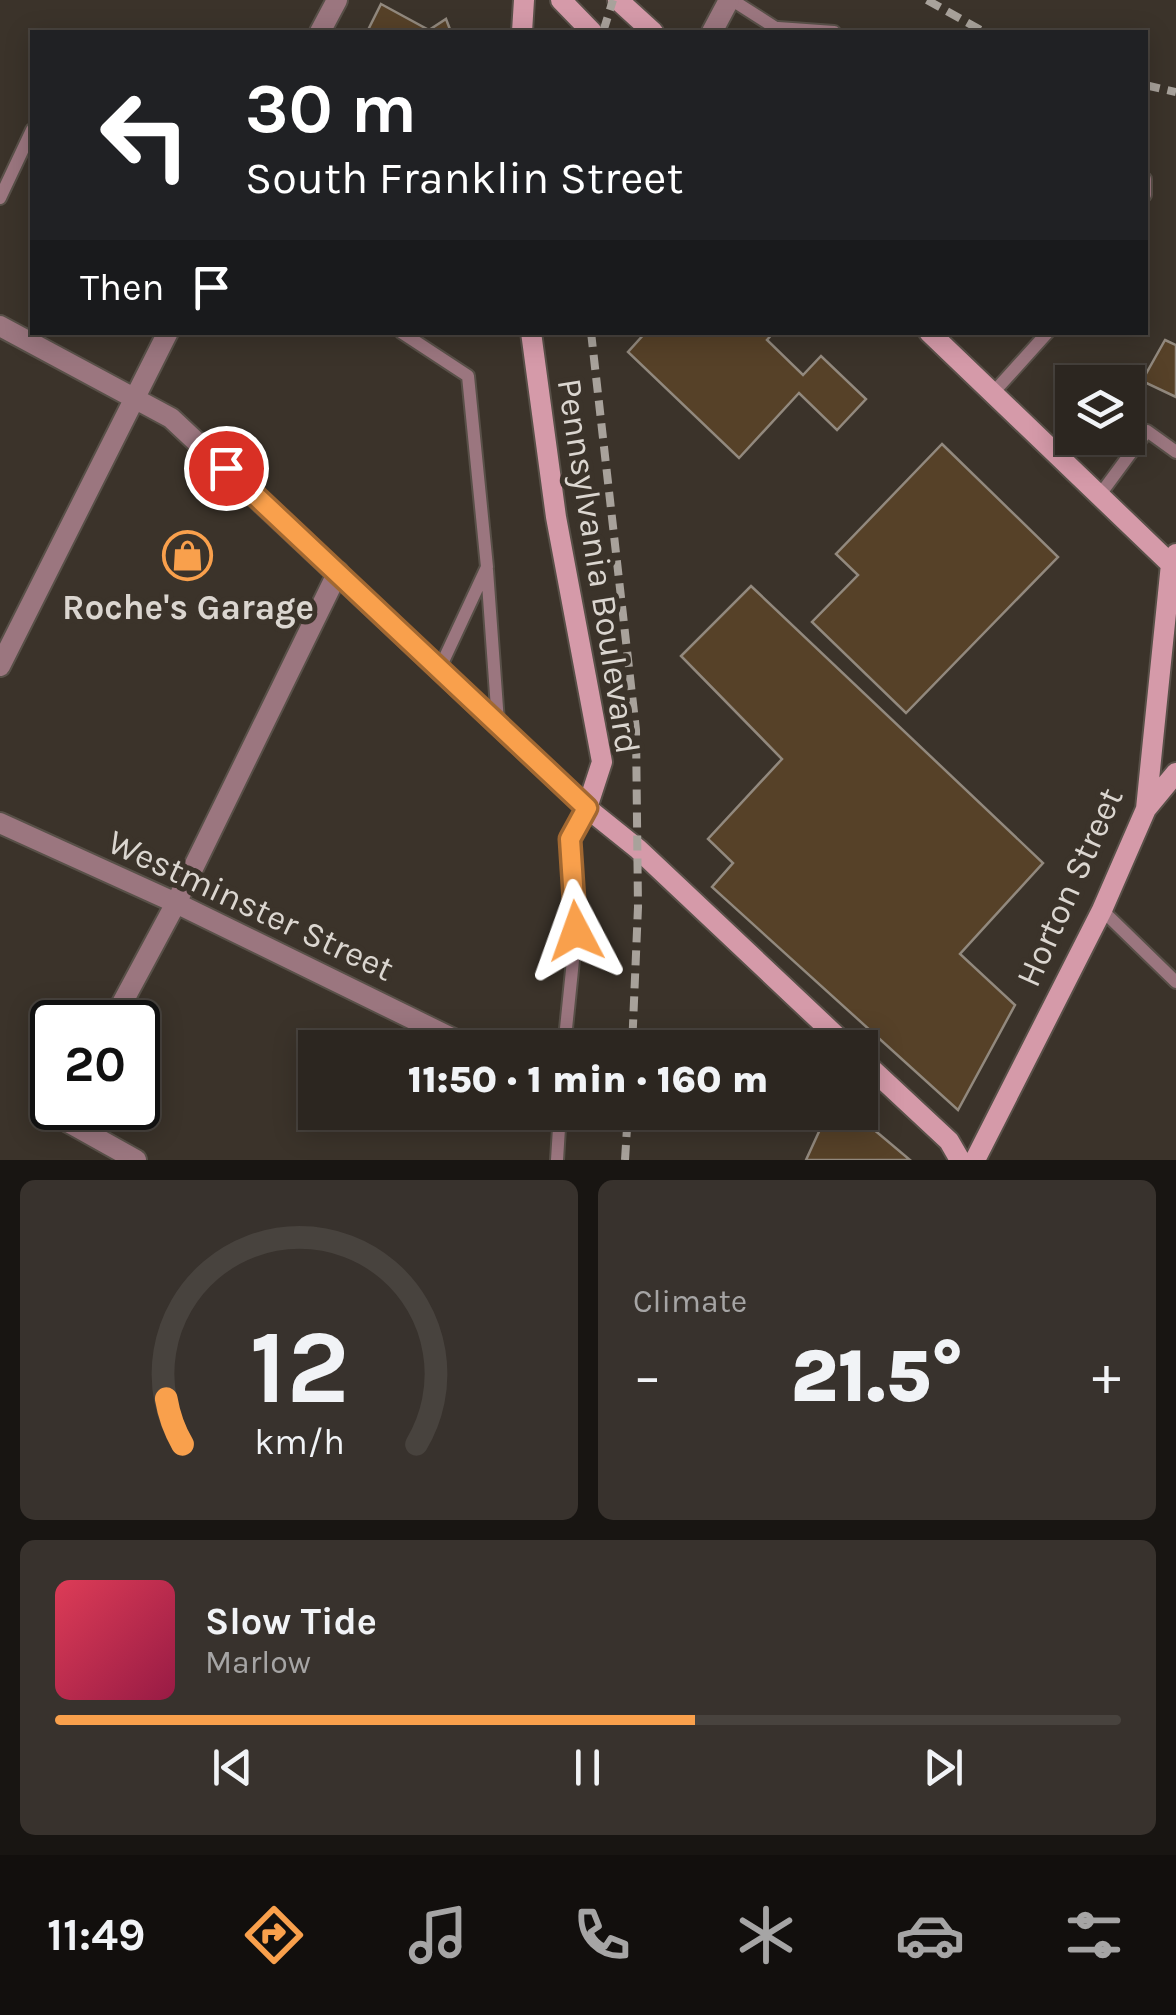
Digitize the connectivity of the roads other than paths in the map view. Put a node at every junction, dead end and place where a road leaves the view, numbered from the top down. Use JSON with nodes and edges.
{"nodes":[{"id":1,"x":337,"y":0,"type":"edge"},
{"id":2,"x":524,"y":0,"type":"edge"},
{"id":3,"x":618,"y":0,"type":"edge"},
{"id":4,"x":730,"y":0,"type":"edge"},
{"id":5,"x":570,"y":12,"type":"edge"},
{"id":6,"x":321,"y":30,"type":"edge"},
{"id":7,"x":522,"y":30,"type":"edge"},
{"id":8,"x":590,"y":30,"type":"edge"},
{"id":9,"x":652,"y":30,"type":"edge"},
{"id":10,"x":713,"y":30,"type":"edge"},
{"id":11,"x":780,"y":30,"type":"edge"},
{"id":12,"x":30,"y":134,"type":"edge"},
{"id":13,"x":0,"y":198,"type":"edge"},
{"id":14,"x":0,"y":326,"type":"edge"},
{"id":15,"x":166,"y":335,"type":"edge"},
{"id":16,"x":406,"y":335,"type":"edge"},
{"id":17,"x":531,"y":335,"type":"edge"},
{"id":18,"x":931,"y":335,"type":"edge"},
{"id":19,"x":1045,"y":335,"type":"edge"},
{"id":20,"x":992,"y":394,"type":"junction"},
{"id":21,"x":135,"y":398,"type":"junction"},
{"id":22,"x":1176,"y":452,"type":"edge"},
{"id":23,"x":1099,"y":496,"type":"junction"},
{"id":24,"x":1174,"y":562,"type":"edge"},
{"id":25,"x":487,"y":567,"type":"junction"},
{"id":26,"x":338,"y":572,"type":"junction"},
{"id":27,"x":0,"y":666,"type":"edge"},
{"id":28,"x":440,"y":670,"type":"junction"},
{"id":29,"x":498,"y":722,"type":"junction"},
{"id":30,"x":1176,"y":773,"type":"edge"},
{"id":31,"x":587,"y":808,"type":"junction"},
{"id":32,"x":1146,"y":810,"type":"junction"},
{"id":33,"x":0,"y":824,"type":"edge"},
{"id":34,"x":176,"y":903,"type":"junction"},
{"id":35,"x":1102,"y":910,"type":"junction"},
{"id":36,"x":1176,"y":982,"type":"edge"},
{"id":37,"x":124,"y":1000,"type":"edge"},
{"id":38,"x":435,"y":1030,"type":"edge"},
{"id":39,"x":566,"y":1030,"type":"edge"},
{"id":40,"x":830,"y":1030,"type":"edge"},
{"id":41,"x":878,"y":1075,"type":"edge"},
{"id":42,"x":82,"y":1130,"type":"edge"},
{"id":43,"x":559,"y":1130,"type":"edge"},
{"id":44,"x":136,"y":1160,"type":"edge"},
{"id":45,"x":557,"y":1160,"type":"edge"},
{"id":46,"x":960,"y":1160,"type":"edge"},
{"id":47,"x":975,"y":1160,"type":"edge"}],
"edges":[{"from":1,"to":6,"type":"street"},
{"from":2,"to":7,"type":"main road"},
{"from":3,"to":9,"type":"main road"},
{"from":4,"to":10,"type":"street"},
{"from":4,"to":11,"type":"lane"},
{"from":5,"to":8,"type":"main road"},
{"from":12,"to":13,"type":"lane"},
{"from":14,"to":21,"type":"street"},
{"from":15,"to":21,"type":"street"},
{"from":16,"to":25,"type":"lane"},
{"from":17,"to":31,"type":"main road","name":"Pennsylvania Boulevard"},
{"from":18,"to":20,"type":"main road"},
{"from":19,"to":20,"type":"lane"},
{"from":20,"to":23,"type":"main road"},
{"from":21,"to":26,"type":"street"},
{"from":21,"to":27,"type":"street"},
{"from":22,"to":23,"type":"lane"},
{"from":23,"to":24,"type":"main road"},
{"from":24,"to":32,"type":"main road","name":"Horton Street"},
{"from":25,"to":28,"type":"lane"},
{"from":25,"to":29,"type":"lane"},
{"from":26,"to":28,"type":"street"},
{"from":26,"to":34,"type":"street"},
{"from":28,"to":29,"type":"street"},
{"from":29,"to":31,"type":"street"},
{"from":30,"to":32,"type":"main road"},
{"from":31,"to":39,"type":"lane"},
{"from":31,"to":40,"type":"main road"},
{"from":32,"to":35,"type":"main road","name":"Horton Street"},
{"from":33,"to":34,"type":"street","name":"Westminster Street"},
{"from":34,"to":37,"type":"street"},
{"from":34,"to":38,"type":"street","name":"Westminster Street"},
{"from":35,"to":36,"type":"lane"},
{"from":35,"to":47,"type":"main road","name":"Horton Street"},
{"from":41,"to":46,"type":"main road"},
{"from":42,"to":44,"type":"street"},
{"from":43,"to":45,"type":"lane"}]}
